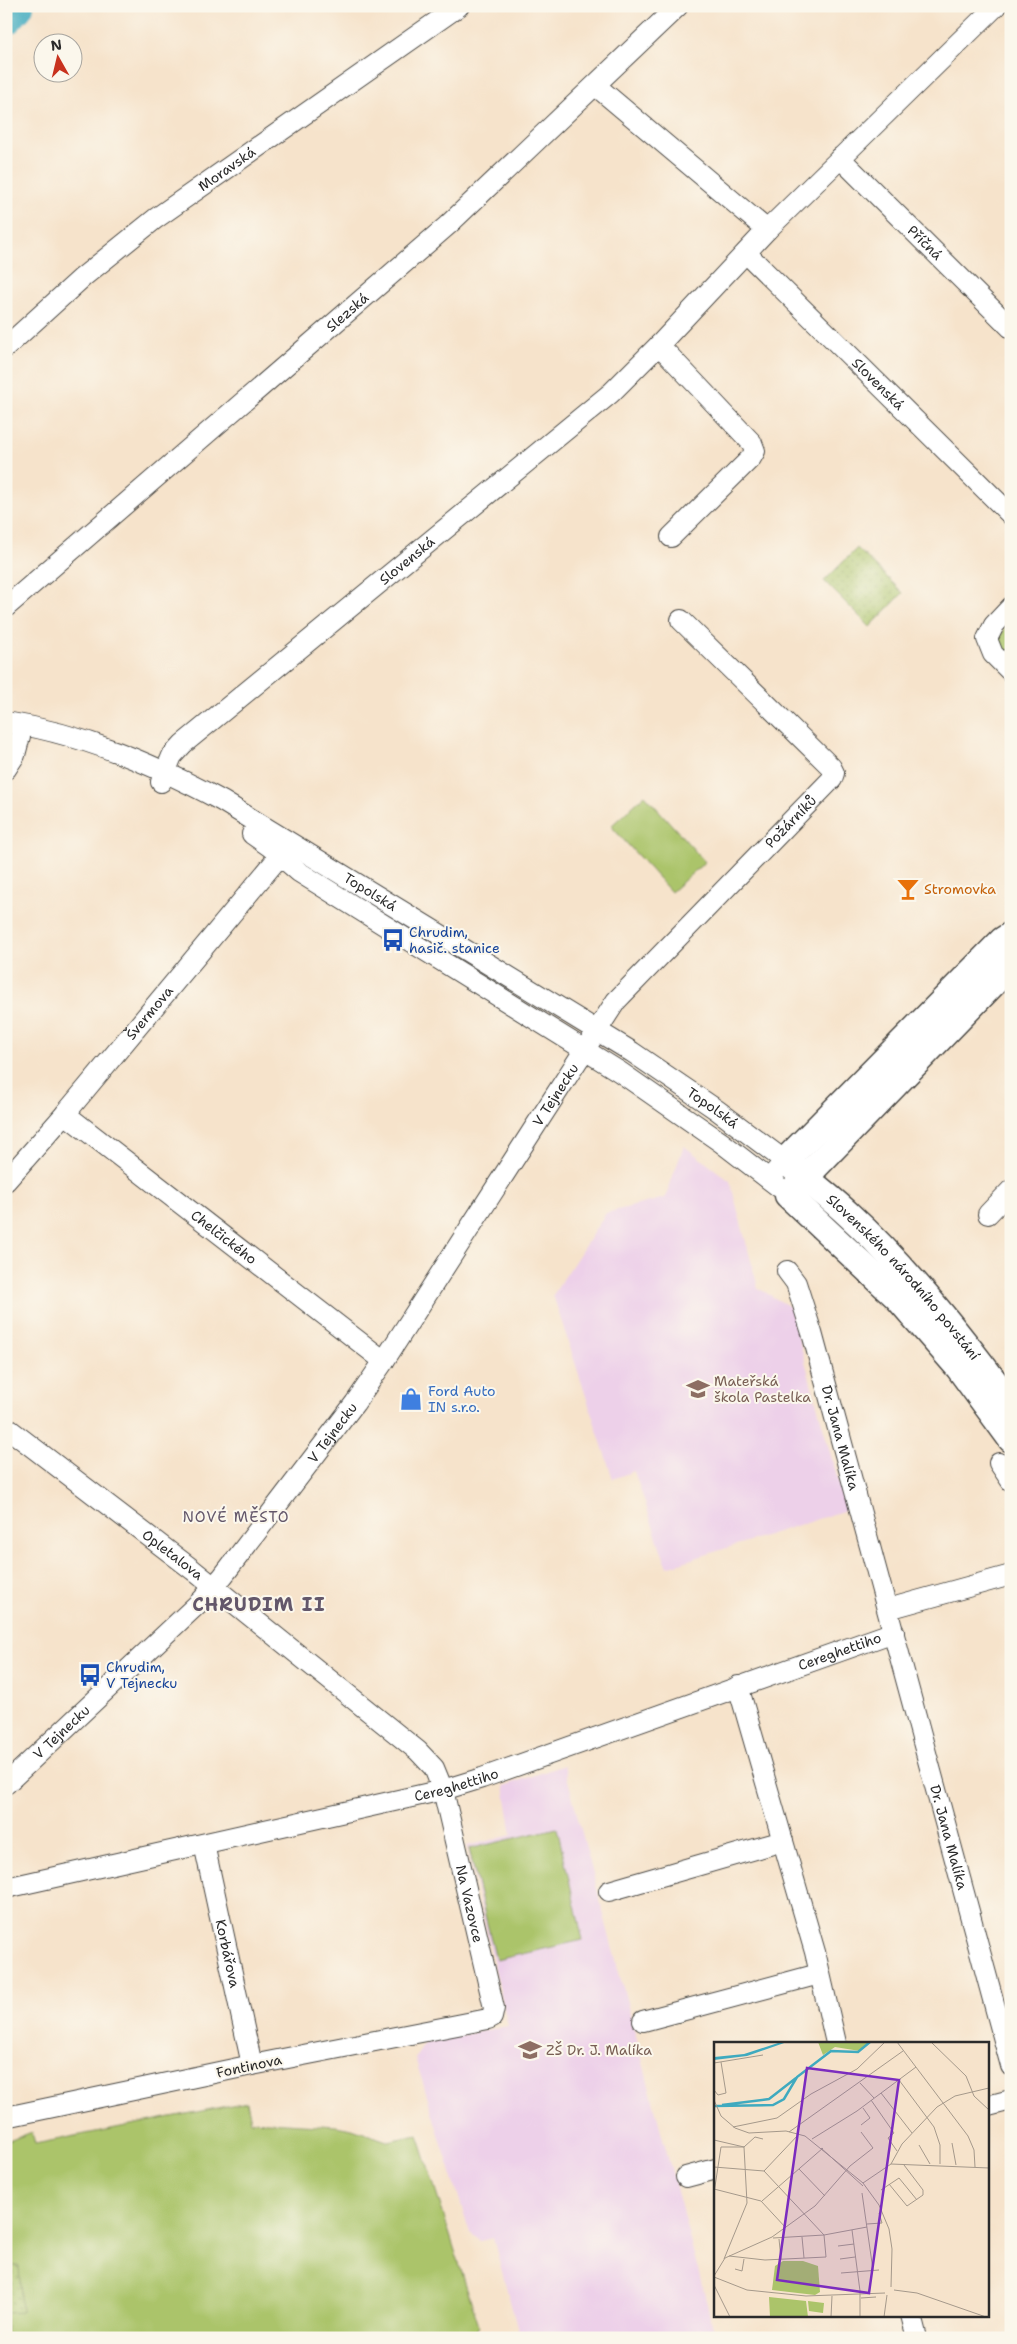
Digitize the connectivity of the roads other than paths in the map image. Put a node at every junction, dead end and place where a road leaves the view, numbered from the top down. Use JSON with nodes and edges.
{"nodes":[{"id":1,"x":459,"y":6,"type":"edge"},
{"id":2,"x":678,"y":6,"type":"edge"},
{"id":3,"x":996,"y":6,"type":"edge"},
{"id":4,"x":596,"y":86,"type":"junction"},
{"id":5,"x":840,"y":158,"type":"junction"},
{"id":6,"x":767,"y":230,"type":"junction"},
{"id":7,"x":746,"y":253,"type":"junction"},
{"id":8,"x":1011,"y":328,"type":"edge"},
{"id":9,"x":659,"y":345,"type":"junction"},
{"id":10,"x":6,"y":347,"type":"edge"},
{"id":11,"x":1011,"y":515,"type":"edge"},
{"id":12,"x":671,"y":537,"type":"dead end"},
{"id":13,"x":6,"y":607,"type":"edge"},
{"id":14,"x":1011,"y":608,"type":"edge"},
{"id":15,"x":681,"y":620,"type":"dead end"},
{"id":16,"x":1011,"y":672,"type":"edge"},
{"id":17,"x":6,"y":722,"type":"edge"},
{"id":18,"x":13,"y":735,"type":"edge"},
{"id":19,"x":6,"y":769,"type":"edge"},
{"id":20,"x":164,"y":776,"type":"junction"},
{"id":21,"x":286,"y":850,"type":"junction"},
{"id":22,"x":1011,"y":935,"type":"edge"},
{"id":23,"x":1011,"y":965,"type":"edge"},
{"id":24,"x":597,"y":1030,"type":"junction"},
{"id":25,"x":584,"y":1049,"type":"junction"},
{"id":26,"x":65,"y":1114,"type":"junction"},
{"id":27,"x":786,"y":1178,"type":"junction"},
{"id":28,"x":6,"y":1181,"type":"edge"},
{"id":29,"x":1011,"y":1190,"type":"edge"},
{"id":30,"x":988,"y":1214,"type":"dead end"},
{"id":31,"x":787,"y":1271,"type":"dead end"},
{"id":32,"x":384,"y":1361,"type":"junction"},
{"id":33,"x":1011,"y":1404,"type":"edge"},
{"id":34,"x":6,"y":1427,"type":"edge"},
{"id":35,"x":1011,"y":1439,"type":"edge"},
{"id":36,"x":999,"y":1463,"type":"dead end"},
{"id":37,"x":1011,"y":1481,"type":"edge"},
{"id":38,"x":1011,"y":1575,"type":"edge"},
{"id":39,"x":214,"y":1587,"type":"junction"},
{"id":40,"x":888,"y":1609,"type":"junction"},
{"id":41,"x":894,"y":1632,"type":"junction"},
{"id":42,"x":738,"y":1686,"type":"junction"},
{"id":43,"x":10,"y":1773,"type":"edge"},
{"id":44,"x":443,"y":1790,"type":"junction"},
{"id":45,"x":783,"y":1841,"type":"junction"},
{"id":46,"x":204,"y":1844,"type":"junction"},
{"id":47,"x":6,"y":1888,"type":"edge"},
{"id":48,"x":609,"y":1891,"type":"dead end"},
{"id":49,"x":819,"y":1974,"type":"junction"},
{"id":50,"x":492,"y":2017,"type":"joint"},
{"id":51,"x":643,"y":2021,"type":"dead end"},
{"id":52,"x":836,"y":2042,"type":"edge"},
{"id":53,"x":252,"y":2064,"type":"junction"},
{"id":54,"x":1011,"y":2066,"type":"edge"},
{"id":55,"x":1011,"y":2100,"type":"edge"},
{"id":56,"x":990,"y":2105,"type":"edge"},
{"id":57,"x":7,"y":2112,"type":"edge"},
{"id":58,"x":714,"y":2169,"type":"edge"},
{"id":59,"x":686,"y":2176,"type":"dead end"},
{"id":60,"x":912,"y":2316,"type":"edge"},
{"id":61,"x":917,"y":2338,"type":"edge"}],
"edges":[{"from":1,"to":10,"type":"street","name":"Moravská"},
{"from":2,"to":4,"type":"street","name":"Slezská"},
{"from":3,"to":5,"type":"street","name":"Slovenská"},
{"from":4,"to":6,"type":"street"},
{"from":4,"to":13,"type":"street","name":"Slezská"},
{"from":5,"to":6,"type":"street","name":"Slovenská"},
{"from":5,"to":8,"type":"street","name":"Příčná"},
{"from":6,"to":7,"type":"street","name":"Slovenská"},
{"from":7,"to":9,"type":"street","name":"Slovenská"},
{"from":7,"to":11,"type":"street","name":"Slovenská"},
{"from":9,"to":12,"type":"street"},
{"from":9,"to":20,"type":"street","name":"Slovenská"},
{"from":14,"to":16,"type":"street"},
{"from":15,"to":24,"type":"street","name":"Požárníků"},
{"from":17,"to":20,"type":"street","name":"Topolská"},
{"from":18,"to":19,"type":"street"},
{"from":18,"to":20,"type":"street","name":"Topolská"},
{"from":20,"to":21,"type":"street","name":"Topolská"},
{"from":21,"to":24,"type":"street","name":"Topolská"},
{"from":21,"to":25,"type":"street","name":"Topolská"},
{"from":21,"to":26,"type":"street","name":"Švermova"},
{"from":22,"to":27,"type":"main road"},
{"from":23,"to":27,"type":"main road"},
{"from":24,"to":25,"type":"street","name":"V Tejnecku"},
{"from":24,"to":27,"type":"street","name":"Topolská"},
{"from":25,"to":27,"type":"street","name":"Topolská"},
{"from":25,"to":32,"type":"street","name":"V Tejnecku"},
{"from":26,"to":28,"type":"street","name":"Švermova"},
{"from":26,"to":32,"type":"street","name":"Chelčického"},
{"from":27,"to":33,"type":"main road","name":"Slovenského národního povstání"},
{"from":27,"to":35,"type":"main road","name":"Slovenského národního povstání"},
{"from":29,"to":30,"type":"street"},
{"from":31,"to":40,"type":"street","name":"Dr. Jana Malíka"},
{"from":32,"to":39,"type":"street","name":"V Tejnecku"},
{"from":34,"to":39,"type":"street","name":"Opletalova"},
{"from":36,"to":37,"type":"street"},
{"from":38,"to":40,"type":"street"},
{"from":39,"to":43,"type":"street","name":"V Tejnecku"},
{"from":39,"to":44,"type":"street","name":"Opletalova"},
{"from":40,"to":41,"type":"street","name":"Dr. Jana Malíka"},
{"from":41,"to":42,"type":"street","name":"Cereghettiho"},
{"from":41,"to":54,"type":"street","name":"Dr. Jana Malíka"},
{"from":42,"to":44,"type":"street","name":"Cereghettiho"},
{"from":42,"to":45,"type":"street"},
{"from":44,"to":46,"type":"street","name":"Cereghettiho"},
{"from":44,"to":50,"type":"street","name":"Na Vazovce"},
{"from":45,"to":48,"type":"street"},
{"from":45,"to":49,"type":"street"},
{"from":46,"to":47,"type":"street","name":"Cereghettiho"},
{"from":46,"to":53,"type":"street","name":"Korbářova"},
{"from":49,"to":51,"type":"street"},
{"from":49,"to":52,"type":"street"},
{"from":50,"to":53,"type":"street","name":"Fontinova"},
{"from":53,"to":57,"type":"street","name":"Fontinova"},
{"from":55,"to":56,"type":"street"},
{"from":58,"to":59,"type":"street"},
{"from":60,"to":61,"type":"street"}]}
